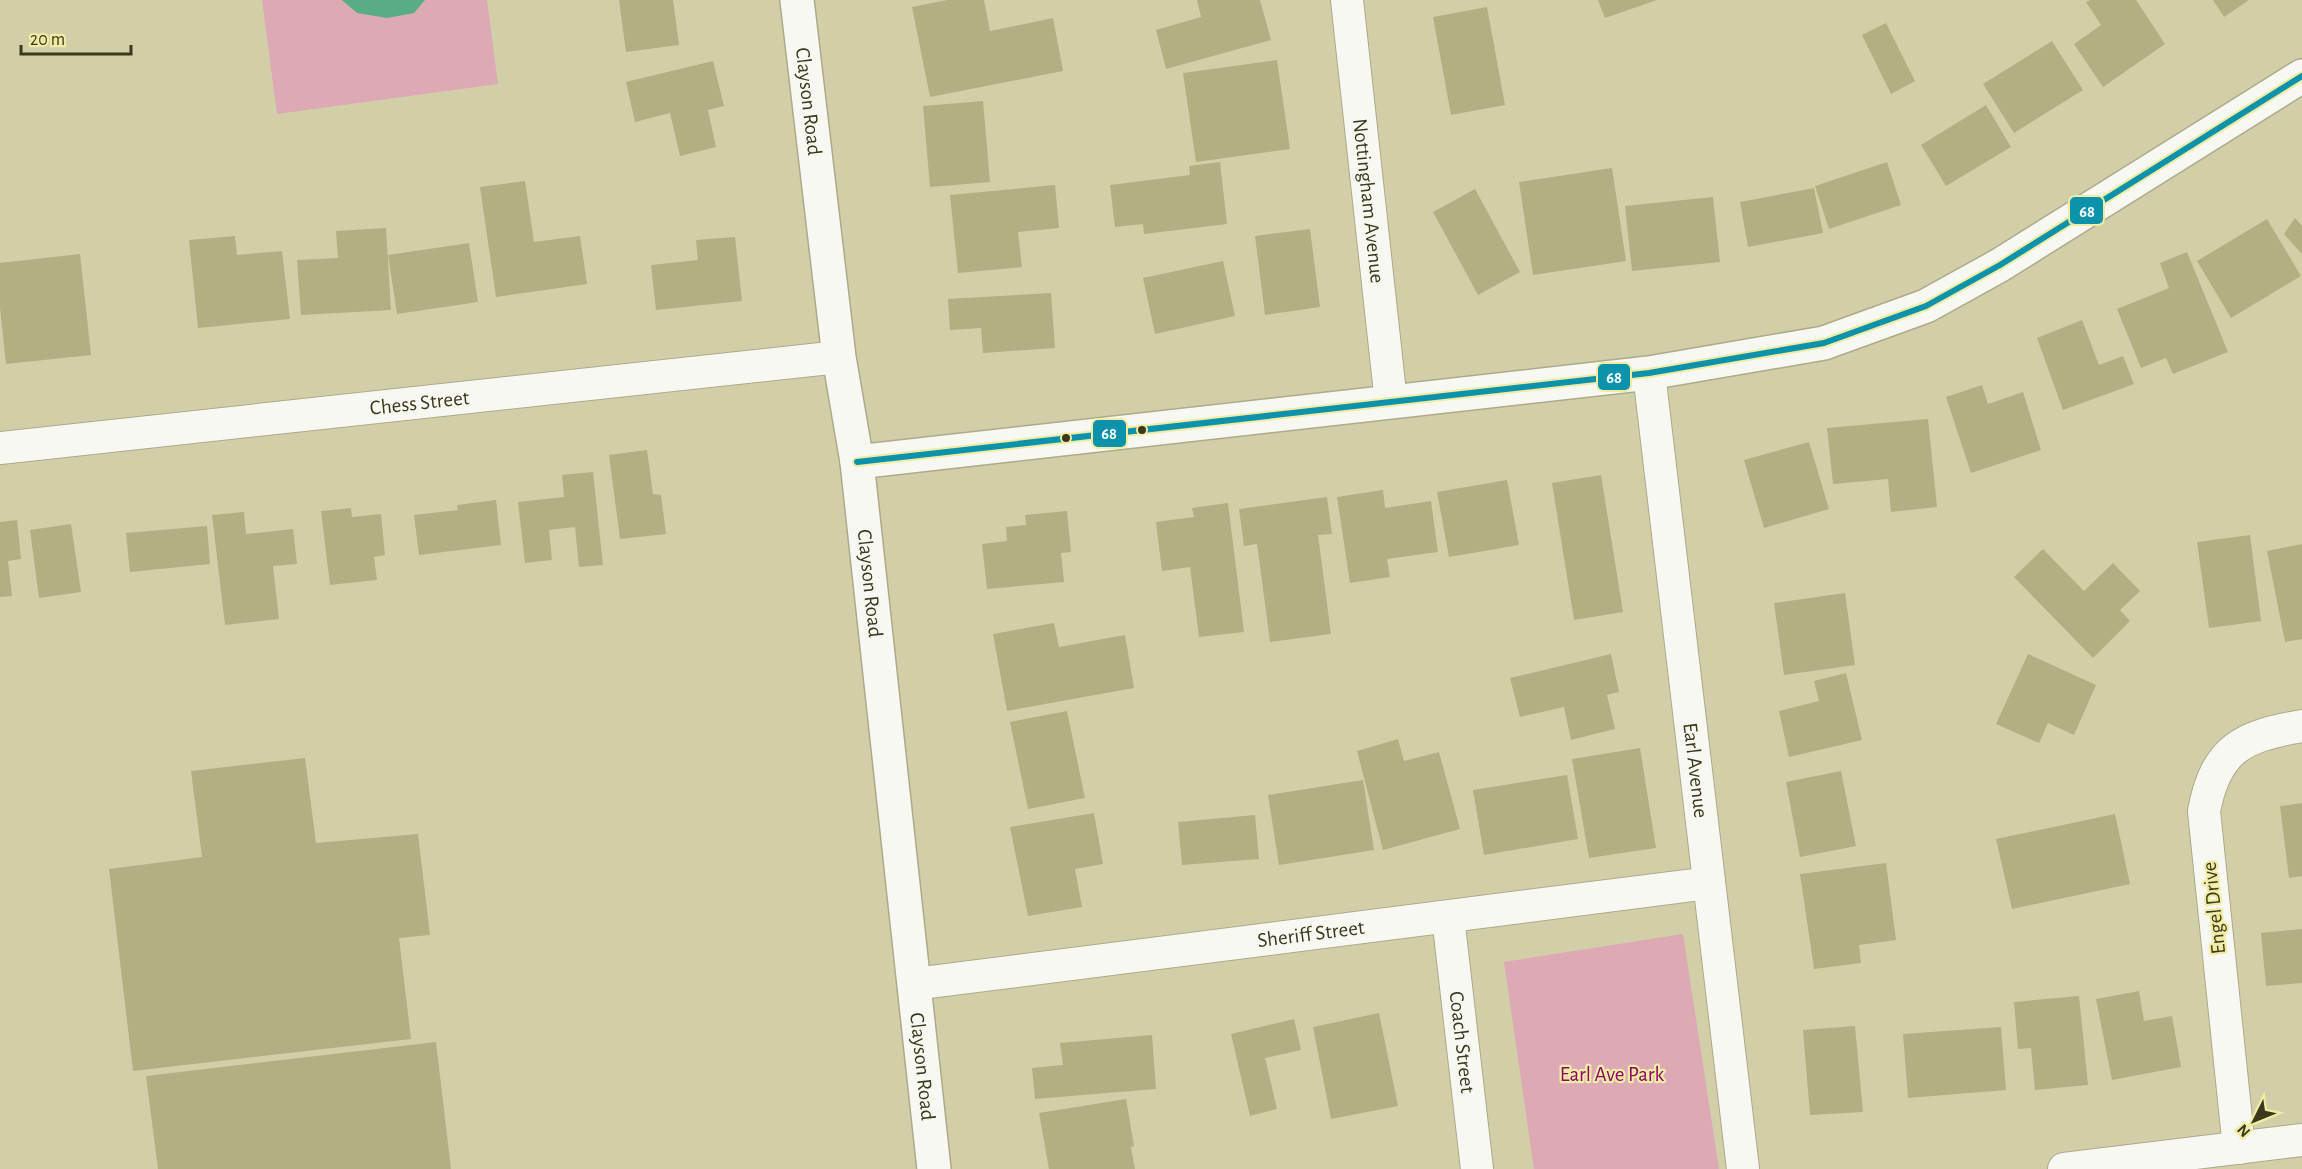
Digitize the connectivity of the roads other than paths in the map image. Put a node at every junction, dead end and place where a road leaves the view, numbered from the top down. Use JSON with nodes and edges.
{"nodes":[{"id":1,"x":797,"y":0,"type":"edge"},
{"id":2,"x":1347,"y":0,"type":"edge"},
{"id":3,"x":2302,"y":76,"type":"edge"},
{"id":4,"x":839,"y":357,"type":"junction"},
{"id":5,"x":1649,"y":373,"type":"junction"},
{"id":6,"x":1391,"y":402,"type":"junction"},
{"id":7,"x":0,"y":448,"type":"edge"},
{"id":8,"x":857,"y":462,"type":"junction"},
{"id":9,"x":2302,"y":726,"type":"edge"},
{"id":10,"x":1709,"y":884,"type":"junction"},
{"id":11,"x":1448,"y":917,"type":"junction"},
{"id":12,"x":914,"y":984,"type":"junction"},
{"id":13,"x":2302,"y":1140,"type":"edge"},
{"id":14,"x":2239,"y":1148,"type":"junction"},
{"id":15,"x":934,"y":1169,"type":"edge"},
{"id":16,"x":1477,"y":1169,"type":"edge"},
{"id":17,"x":1743,"y":1169,"type":"edge"},
{"id":18,"x":2064,"y":1169,"type":"edge"}],
"edges":[{"from":1,"to":4,"type":"street","name":"Clayson Road"},
{"from":2,"to":6,"type":"street","name":"Nottingham Avenue"},
{"from":3,"to":5,"type":"street"},
{"from":4,"to":7,"type":"street","name":"Chess Street"},
{"from":4,"to":8,"type":"street","name":"Clayson Road"},
{"from":5,"to":6,"type":"street"},
{"from":5,"to":10,"type":"street","name":"Earl Avenue"},
{"from":6,"to":8,"type":"street"},
{"from":8,"to":12,"type":"street","name":"Clayson Road"},
{"from":9,"to":14,"type":"street","name":"Engel Drive"},
{"from":10,"to":11,"type":"street","name":"Sheriff Street"},
{"from":10,"to":17,"type":"street","name":"Earl Avenue"},
{"from":11,"to":12,"type":"street","name":"Sheriff Street"},
{"from":11,"to":16,"type":"street","name":"Coach Street"},
{"from":12,"to":15,"type":"street","name":"Clayson Road"},
{"from":13,"to":14,"type":"street"},
{"from":14,"to":18,"type":"street"}]}
